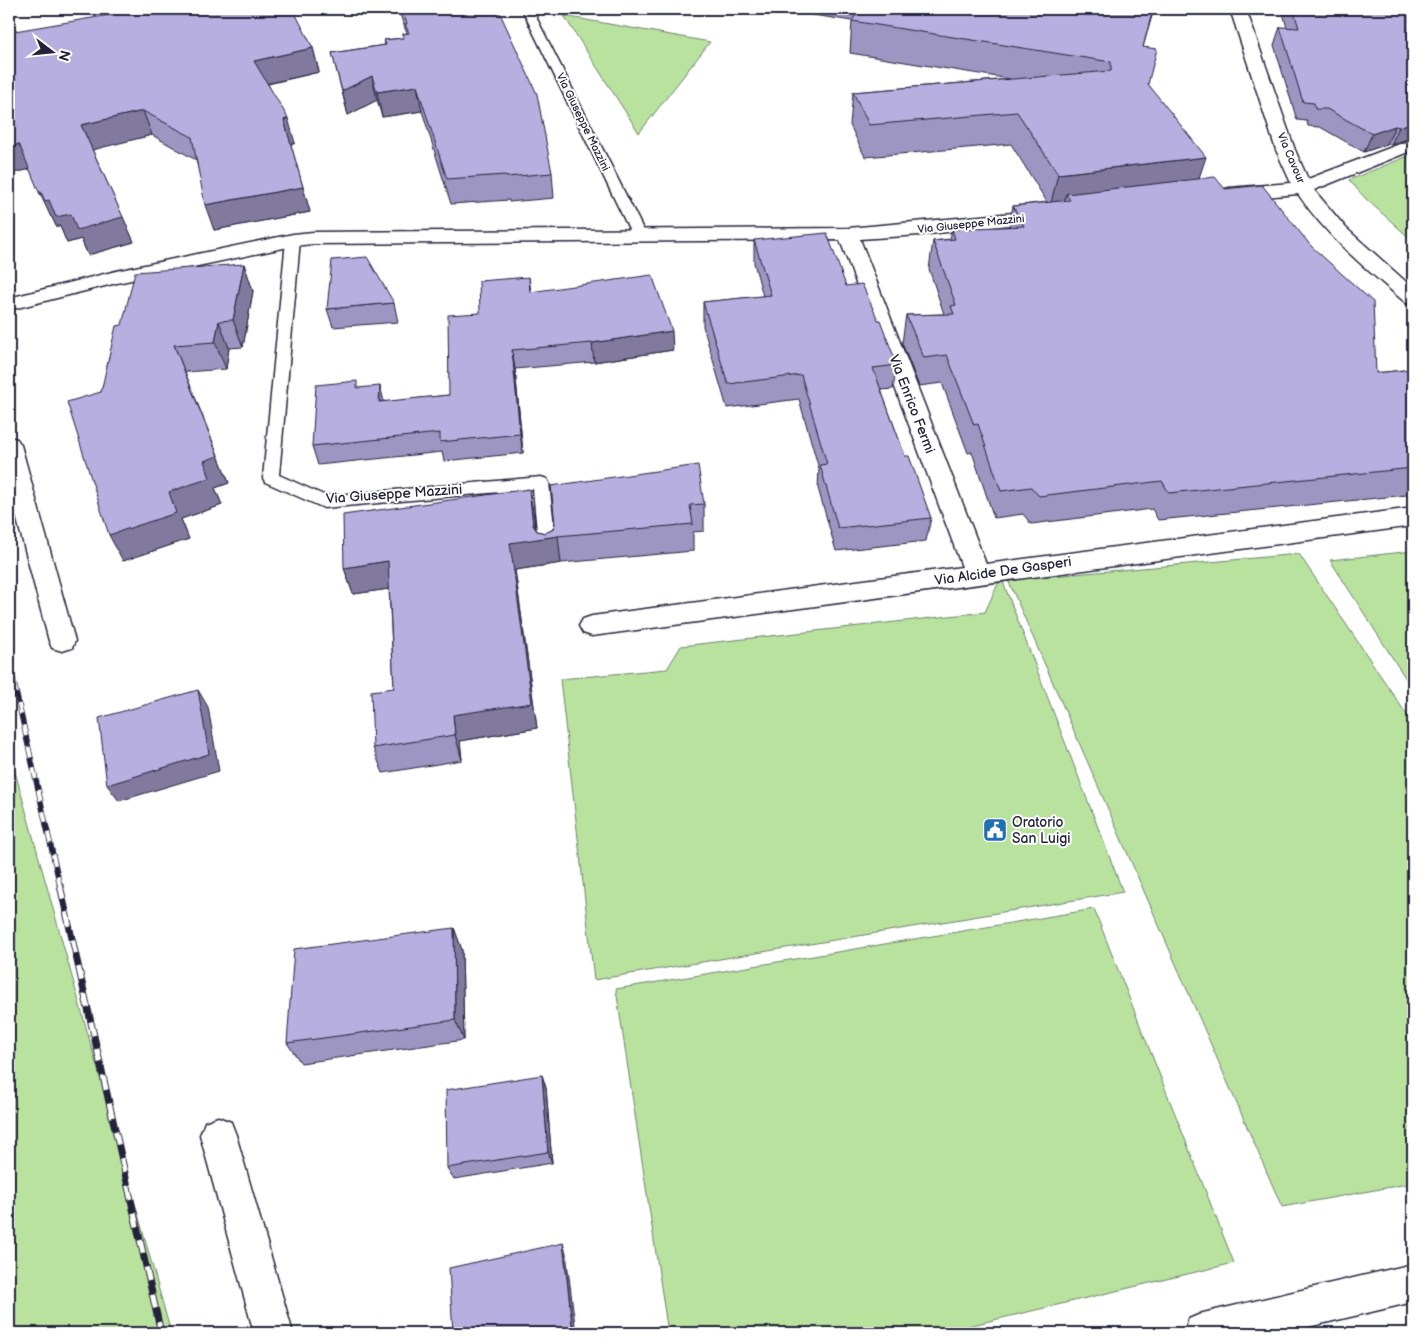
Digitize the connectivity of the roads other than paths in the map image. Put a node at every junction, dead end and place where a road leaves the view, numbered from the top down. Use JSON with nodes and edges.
{"nodes":[{"id":1,"x":527,"y":9,"type":"edge"},
{"id":2,"x":1238,"y":9,"type":"edge"},
{"id":3,"x":1413,"y":144,"type":"edge"},
{"id":4,"x":1303,"y":188,"type":"junction"},
{"id":5,"x":1208,"y":196,"type":"edge"},
{"id":6,"x":1070,"y":213,"type":"edge"},
{"id":7,"x":848,"y":234,"type":"junction"},
{"id":8,"x":639,"y":235,"type":"junction"},
{"id":9,"x":293,"y":240,"type":"junction"},
{"id":10,"x":1413,"y":299,"type":"edge"},
{"id":11,"x":9,"y":304,"type":"edge"},
{"id":12,"x":9,"y":445,"type":"edge"},
{"id":13,"x":1413,"y":517,"type":"edge"},
{"id":14,"x":548,"y":552,"type":"edge"},
{"id":15,"x":977,"y":574,"type":"junction"},
{"id":16,"x":592,"y":626,"type":"dead end"},
{"id":17,"x":62,"y":641,"type":"dead end"},
{"id":18,"x":218,"y":1135,"type":"dead end"},
{"id":19,"x":1413,"y":1283,"type":"edge"},
{"id":20,"x":274,"y":1333,"type":"edge"},
{"id":21,"x":1203,"y":1333,"type":"edge"}],
"edges":[{"from":1,"to":8,"type":"lane","name":"Via Giuseppe Mazzini"},
{"from":2,"to":4,"type":"street","name":"Via Cavour"},
{"from":3,"to":4,"type":"street"},
{"from":4,"to":5,"type":"street"},
{"from":4,"to":10,"type":"street","name":"Via Cavour"},
{"from":6,"to":7,"type":"street","name":"Via Giuseppe Mazzini"},
{"from":7,"to":8,"type":"street","name":"Via Giuseppe Mazzini"},
{"from":7,"to":15,"type":"street","name":"Via Enrico Fermi"},
{"from":8,"to":9,"type":"street","name":"Via Giuseppe Mazzini"},
{"from":9,"to":11,"type":"street","name":"Via Giuseppe Mazzini"},
{"from":9,"to":14,"type":"lane","name":"Via Giuseppe Mazzini"},
{"from":12,"to":17,"type":"street"},
{"from":13,"to":15,"type":"street","name":"Via Alcide De Gasperi"},
{"from":15,"to":16,"type":"street","name":"Via Alcide De Gasperi"},
{"from":18,"to":20,"type":"street"},
{"from":19,"to":21,"type":"street"}]}
